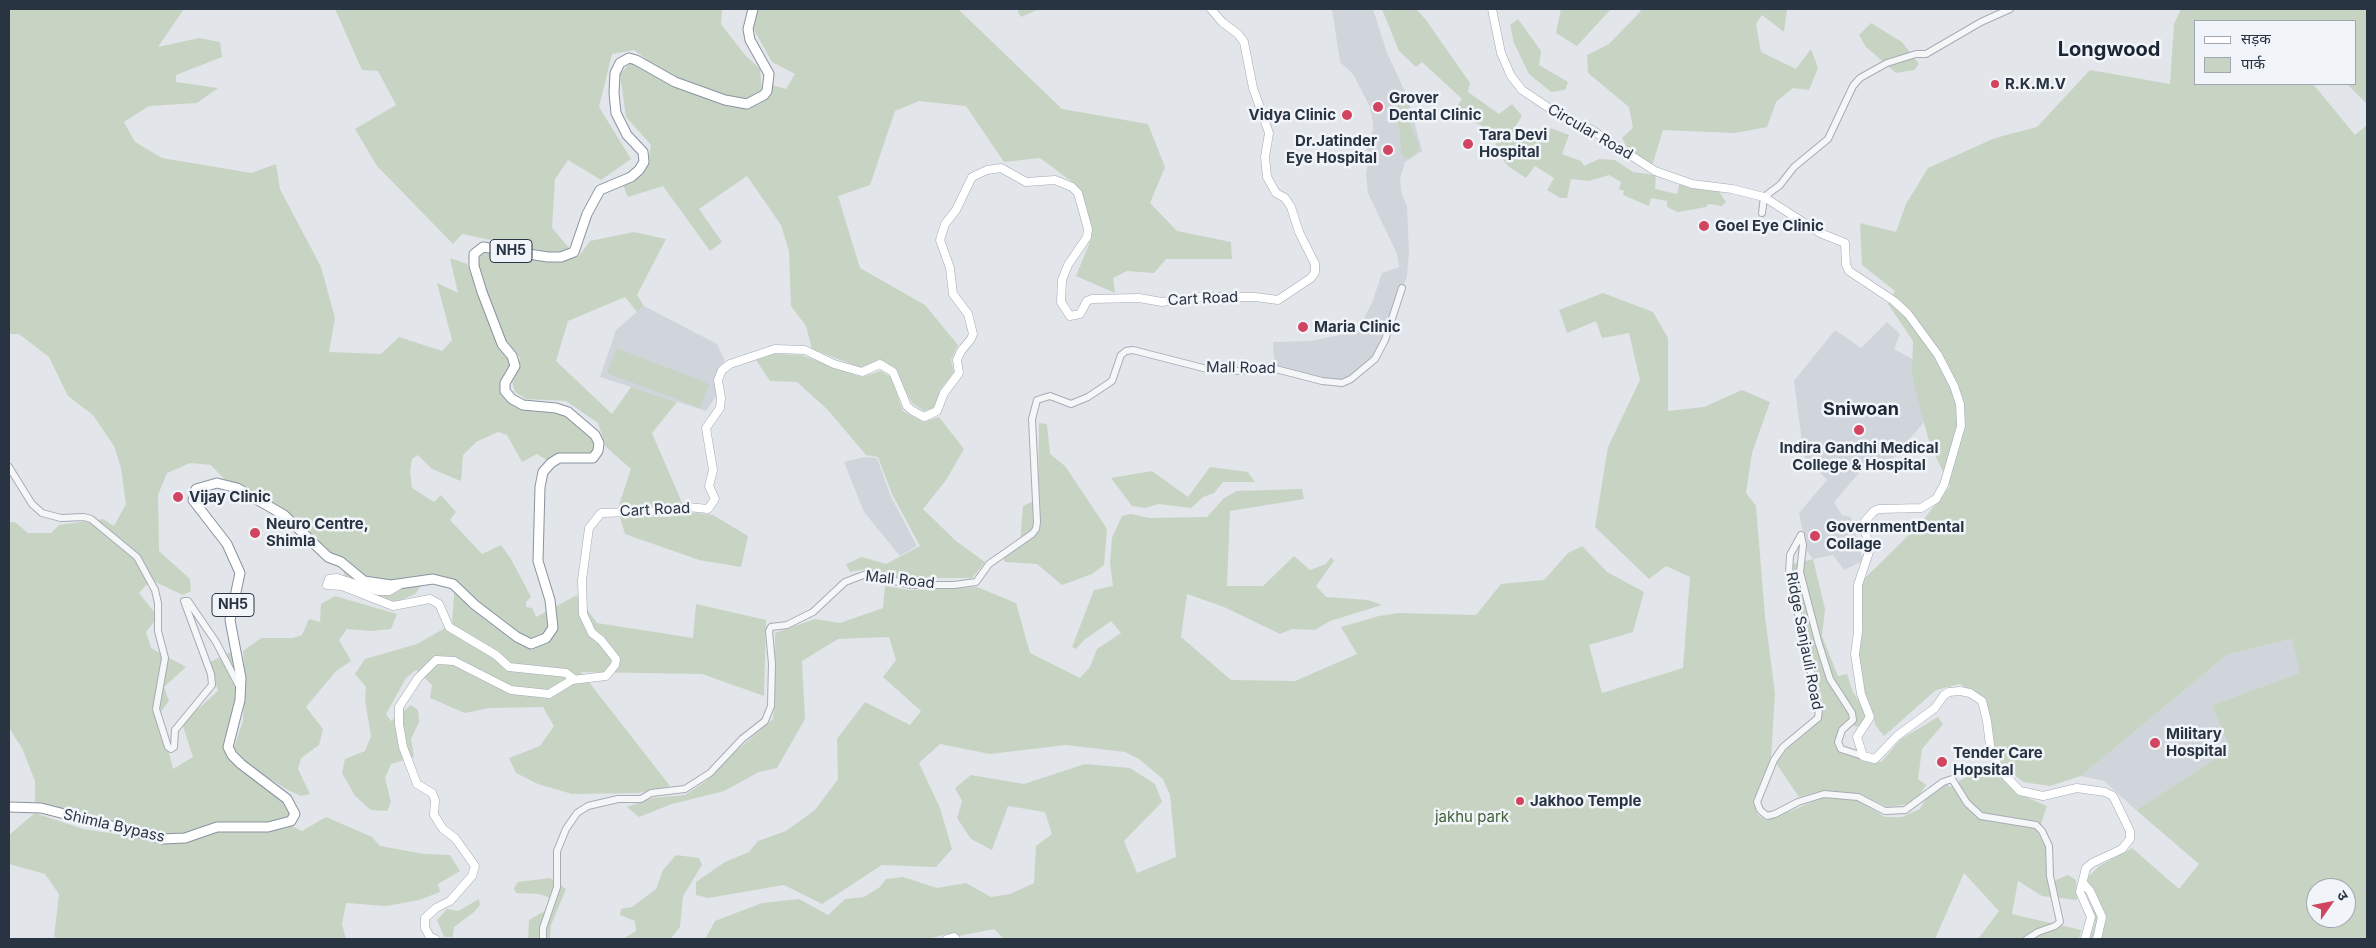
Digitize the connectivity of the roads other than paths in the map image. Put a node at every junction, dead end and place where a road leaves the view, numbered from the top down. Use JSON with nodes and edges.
{"nodes":[{"id":1,"x":753,"y":9,"type":"edge"},
{"id":2,"x":1211,"y":9,"type":"edge"},
{"id":3,"x":1492,"y":9,"type":"edge"},
{"id":4,"x":2010,"y":9,"type":"edge"},
{"id":5,"x":1764,"y":197,"type":"junction"},
{"id":6,"x":1762,"y":213,"type":"dead end"},
{"id":7,"x":1402,"y":288,"type":"dead end"},
{"id":8,"x":9,"y":467,"type":"edge"},
{"id":9,"x":399,"y":584,"type":"junction"},
{"id":10,"x":574,"y":679,"type":"junction"},
{"id":11,"x":240,"y":688,"type":"junction"},
{"id":12,"x":1863,"y":756,"type":"junction"},
{"id":13,"x":9,"y":807,"type":"edge"},
{"id":14,"x":2082,"y":883,"type":"junction"},
{"id":15,"x":435,"y":939,"type":"edge"},
{"id":16,"x":543,"y":939,"type":"edge"},
{"id":17,"x":947,"y":939,"type":"edge"},
{"id":18,"x":956,"y":939,"type":"edge"},
{"id":19,"x":2027,"y":939,"type":"edge"},
{"id":20,"x":2085,"y":939,"type":"edge"},
{"id":21,"x":2097,"y":939,"type":"edge"}],
"edges":[{"from":1,"to":9,"type":"highway","name":"Shimla Bypass","number":"NH5"},
{"from":2,"to":10,"type":"main road","name":"Cart Road"},
{"from":3,"to":5,"type":"main road","name":"Circular Road"},
{"from":4,"to":5,"type":"street"},
{"from":5,"to":6,"type":"street"},
{"from":5,"to":12,"type":"main road","name":"Circular Road"},
{"from":7,"to":16,"type":"street","name":"Mall Road"},
{"from":8,"to":11,"type":"street"},
{"from":9,"to":10,"type":"main road","name":"Cart Road"},
{"from":9,"to":11,"type":"highway","name":"Shimla Bypass","number":"NH5"},
{"from":10,"to":15,"type":"main road","name":"Cart Road"},
{"from":11,"to":13,"type":"highway","name":"Shimla Bypass","number":"NH5"},
{"from":12,"to":14,"type":"main road"},
{"from":12,"to":19,"type":"street","name":"Ridge Sanjauli Road"},
{"from":14,"to":20,"type":"main road"},
{"from":14,"to":21,"type":"main road"},
{"from":17,"to":18,"type":"main road"}]}
